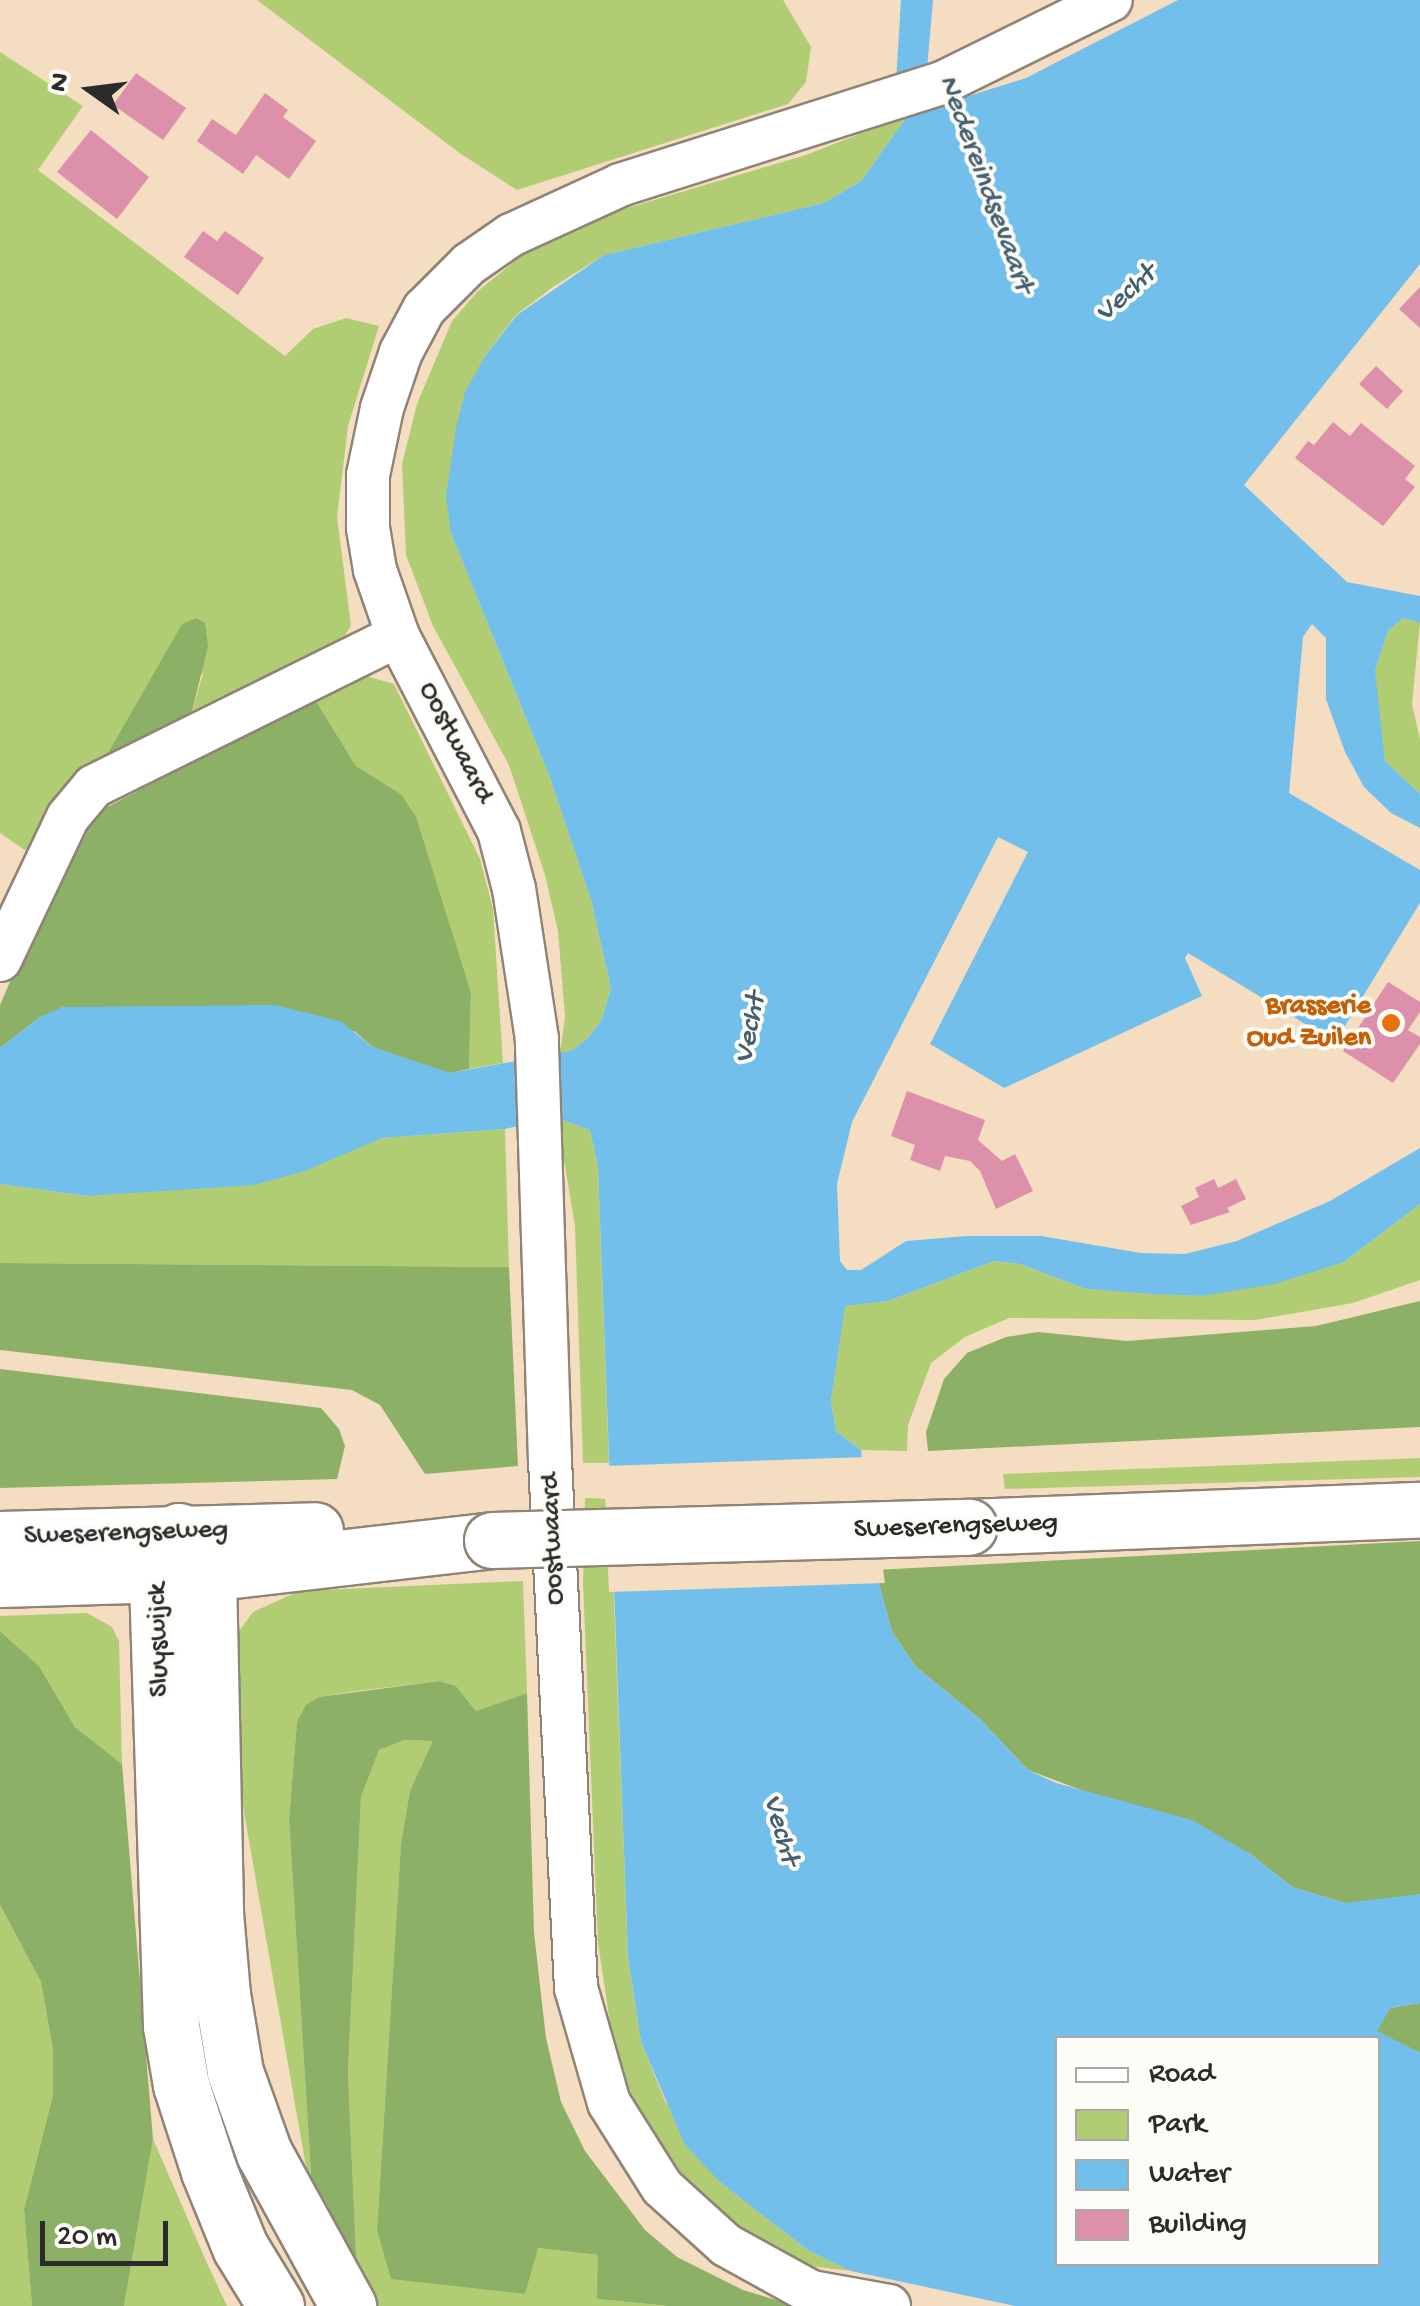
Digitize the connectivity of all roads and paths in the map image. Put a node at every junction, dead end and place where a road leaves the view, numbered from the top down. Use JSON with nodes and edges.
{"nodes":[{"id":1,"x":1111,"y":0,"type":"edge"},
{"id":2,"x":398,"y":636,"type":"junction"},
{"id":3,"x":0,"y":960,"type":"edge"},
{"id":4,"x":1420,"y":1510,"type":"edge"},
{"id":5,"x":0,"y":1538,"type":"edge"},
{"id":6,"x":182,"y":1559,"type":"junction"},
{"id":7,"x":0,"y":1579,"type":"edge"},
{"id":8,"x":276,"y":2306,"type":"edge"},
{"id":9,"x":348,"y":2306,"type":"edge"},
{"id":10,"x":889,"y":2306,"type":"edge"}],
"edges":[{"from":1,"to":2,"type":"street","name":"Oostwaard"},
{"from":2,"to":3,"type":"street"},
{"from":2,"to":10,"type":"street","name":"Oostwaard"},
{"from":4,"to":6,"type":"main road","name":"Sweserengseweg","bridge":true},
{"from":5,"to":6,"type":"main road","name":"Sweserengseweg"},
{"from":6,"to":7,"type":"main road","name":"Sweserengseweg"},
{"from":6,"to":8,"type":"main road","name":"Sluyswijck"},
{"from":6,"to":9,"type":"main road","name":"Sluyswijck"}]}
